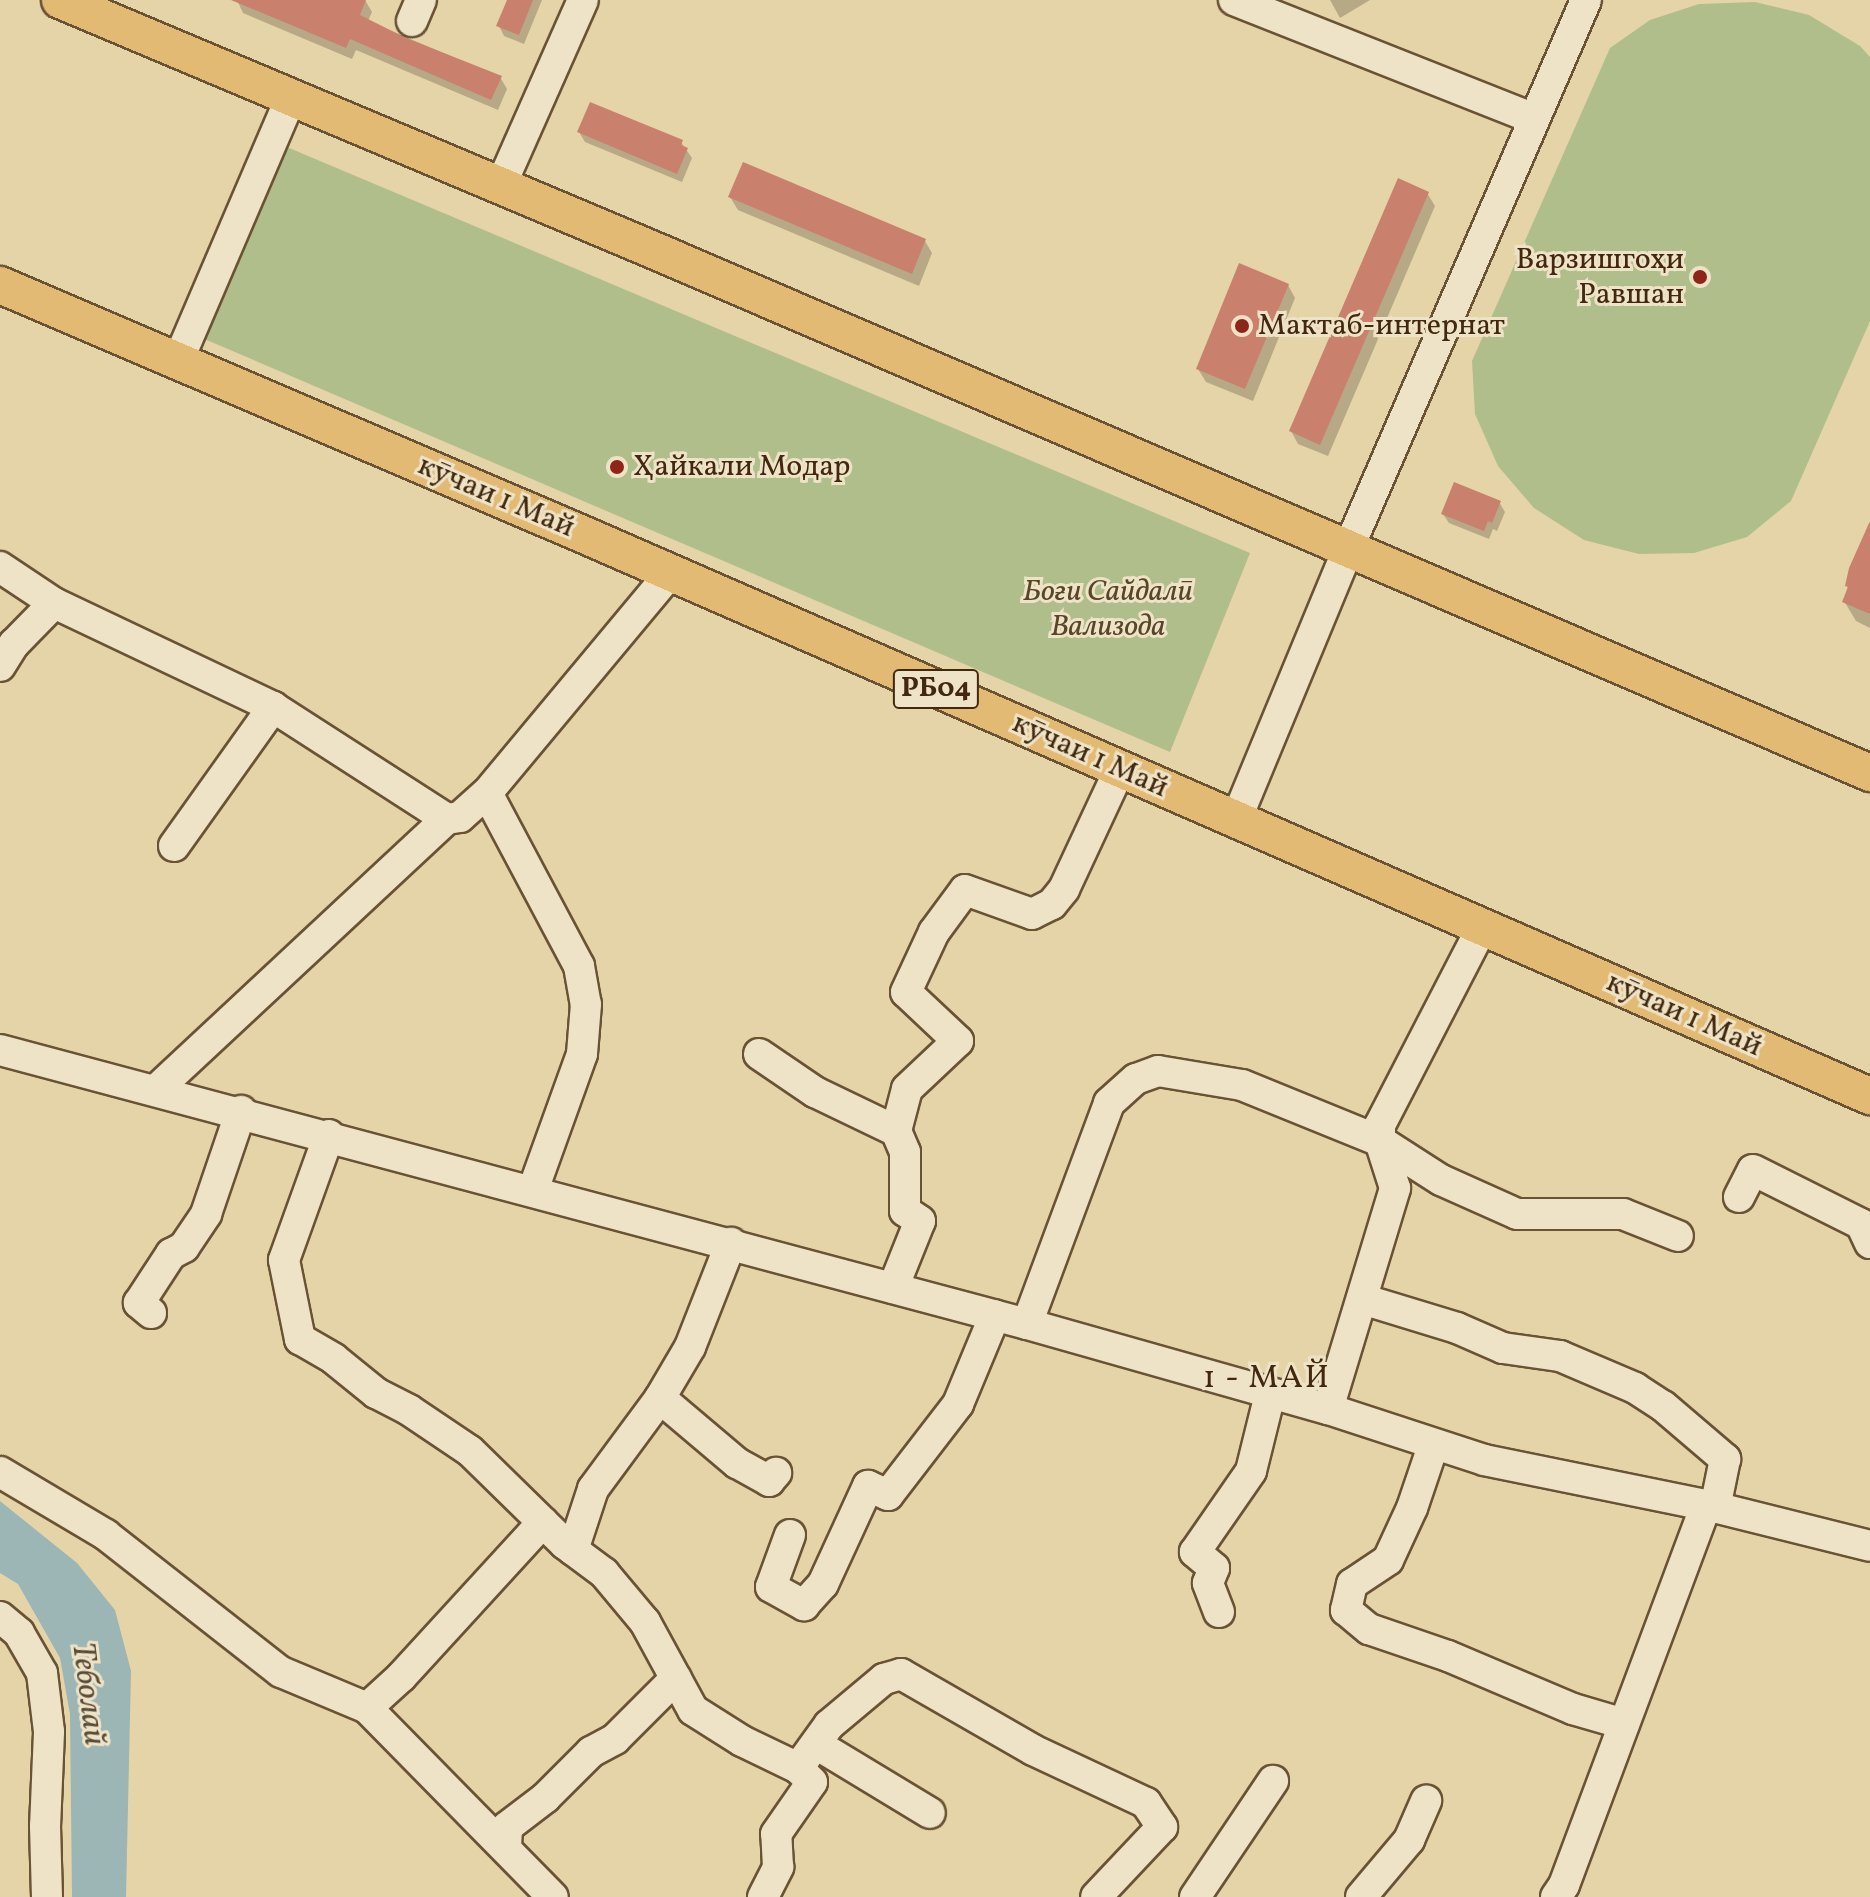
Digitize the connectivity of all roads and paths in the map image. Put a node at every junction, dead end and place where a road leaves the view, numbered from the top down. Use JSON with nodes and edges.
{"nodes":[{"id":1,"x":60,"y":0,"type":"edge"},
{"id":2,"x":583,"y":0,"type":"edge"},
{"id":3,"x":1234,"y":0,"type":"edge"},
{"id":4,"x":1586,"y":0,"type":"edge"},
{"id":5,"x":291,"y":97,"type":"junction"},
{"id":6,"x":1534,"y":119,"type":"junction"},
{"id":7,"x":501,"y":185,"type":"junction"},
{"id":8,"x":0,"y":285,"type":"edge"},
{"id":9,"x":178,"y":361,"type":"junction"},
{"id":10,"x":1349,"y":547,"type":"junction"},
{"id":11,"x":0,"y":567,"type":"edge"},
{"id":12,"x":670,"y":573,"type":"junction"},
{"id":13,"x":54,"y":603,"type":"junction"},
{"id":14,"x":0,"y":666,"type":"edge"},
{"id":15,"x":273,"y":707,"type":"junction"},
{"id":16,"x":1120,"y":769,"type":"junction"},
{"id":17,"x":1870,"y":773,"type":"edge"},
{"id":18,"x":487,"y":793,"type":"junction"},
{"id":19,"x":447,"y":819,"type":"junction"},
{"id":20,"x":1236,"y":820,"type":"junction"},
{"id":21,"x":174,"y":846,"type":"dead end"},
{"id":22,"x":1482,"y":927,"type":"junction"},
{"id":23,"x":0,"y":1050,"type":"edge"},
{"id":24,"x":759,"y":1054,"type":"dead end"},
{"id":25,"x":157,"y":1089,"type":"junction"},
{"id":26,"x":1870,"y":1096,"type":"edge"},
{"id":27,"x":241,"y":1111,"type":"junction"},
{"id":28,"x":896,"y":1131,"type":"junction"},
{"id":29,"x":329,"y":1135,"type":"junction"},
{"id":30,"x":1380,"y":1141,"type":"junction"},
{"id":31,"x":533,"y":1190,"type":"junction"},
{"id":32,"x":1739,"y":1197,"type":"dead end"},
{"id":33,"x":1678,"y":1236,"type":"dead end"},
{"id":34,"x":731,"y":1243,"type":"junction"},
{"id":35,"x":1870,"y":1243,"type":"edge"},
{"id":36,"x":893,"y":1288,"type":"junction"},
{"id":37,"x":1362,"y":1299,"type":"junction"},
{"id":38,"x":151,"y":1313,"type":"dead end"},
{"id":39,"x":995,"y":1315,"type":"junction"},
{"id":40,"x":1027,"y":1324,"type":"junction"},
{"id":41,"x":1270,"y":1394,"type":"junction"},
{"id":42,"x":660,"y":1398,"type":"junction"},
{"id":43,"x":1328,"y":1409,"type":"junction"},
{"id":44,"x":1433,"y":1446,"type":"junction"},
{"id":45,"x":0,"y":1472,"type":"edge"},
{"id":46,"x":776,"y":1473,"type":"dead end"},
{"id":47,"x":1710,"y":1506,"type":"junction"},
{"id":48,"x":543,"y":1522,"type":"junction"},
{"id":49,"x":790,"y":1535,"type":"dead end"},
{"id":50,"x":1870,"y":1546,"type":"edge"},
{"id":51,"x":573,"y":1550,"type":"junction"},
{"id":52,"x":1219,"y":1612,"type":"dead end"},
{"id":53,"x":0,"y":1617,"type":"edge"},
{"id":54,"x":676,"y":1678,"type":"junction"},
{"id":55,"x":367,"y":1708,"type":"junction"},
{"id":56,"x":1624,"y":1724,"type":"junction"},
{"id":57,"x":816,"y":1744,"type":"junction"},
{"id":58,"x":798,"y":1768,"type":"junction"},
{"id":59,"x":1273,"y":1781,"type":"dead end"},
{"id":60,"x":1426,"y":1801,"type":"dead end"},
{"id":61,"x":930,"y":1813,"type":"dead end"},
{"id":62,"x":506,"y":1847,"type":"junction"},
{"id":63,"x":47,"y":1897,"type":"edge"},
{"id":64,"x":553,"y":1897,"type":"edge"},
{"id":65,"x":763,"y":1897,"type":"edge"},
{"id":66,"x":1096,"y":1897,"type":"edge"},
{"id":67,"x":1195,"y":1897,"type":"edge"},
{"id":68,"x":1361,"y":1897,"type":"edge"},
{"id":69,"x":1556,"y":1897,"type":"edge"}],
"edges":[{"from":1,"to":5,"type":"main road"},
{"from":2,"to":7,"type":"street"},
{"from":3,"to":6,"type":"street"},
{"from":4,"to":6,"type":"street"},
{"from":5,"to":7,"type":"main road"},
{"from":5,"to":9,"type":"street"},
{"from":6,"to":10,"type":"street"},
{"from":7,"to":10,"type":"main road"},
{"from":8,"to":9,"type":"main road","name":"кӯчаи 1 Май","number":"РБ04"},
{"from":9,"to":12,"type":"main road","name":"кӯчаи 1 Май","number":"РБ04"},
{"from":10,"to":17,"type":"main road"},
{"from":10,"to":20,"type":"street"},
{"from":11,"to":13,"type":"street"},
{"from":12,"to":16,"type":"main road","name":"кӯчаи 1 Май","number":"РБ04"},
{"from":12,"to":18,"type":"street"},
{"from":13,"to":14,"type":"street"},
{"from":13,"to":15,"type":"street"},
{"from":15,"to":19,"type":"street"},
{"from":15,"to":21,"type":"street"},
{"from":16,"to":20,"type":"main road","name":"кӯчаи 1 Май","number":"РБ04"},
{"from":16,"to":28,"type":"street"},
{"from":18,"to":19,"type":"street"},
{"from":18,"to":31,"type":"street"},
{"from":19,"to":25,"type":"street"},
{"from":20,"to":22,"type":"main road","name":"кӯчаи 1 Май","number":"РБ04"},
{"from":22,"to":26,"type":"main road","name":"кӯчаи 1 Май","number":"РБ04"},
{"from":22,"to":30,"type":"street"},
{"from":23,"to":25,"type":"street"},
{"from":24,"to":28,"type":"street"},
{"from":25,"to":27,"type":"street"},
{"from":27,"to":29,"type":"street"},
{"from":27,"to":38,"type":"street"},
{"from":28,"to":36,"type":"street"},
{"from":29,"to":31,"type":"street"},
{"from":29,"to":48,"type":"street"},
{"from":30,"to":33,"type":"street"},
{"from":30,"to":37,"type":"street"},
{"from":30,"to":40,"type":"street"},
{"from":31,"to":34,"type":"street"},
{"from":32,"to":35,"type":"street"},
{"from":34,"to":36,"type":"street"},
{"from":34,"to":42,"type":"street"},
{"from":36,"to":39,"type":"street"},
{"from":37,"to":43,"type":"street"},
{"from":37,"to":47,"type":"street"},
{"from":39,"to":40,"type":"street"},
{"from":39,"to":49,"type":"street"},
{"from":40,"to":41,"type":"street"},
{"from":41,"to":43,"type":"street"},
{"from":41,"to":52,"type":"street"},
{"from":42,"to":46,"type":"street"},
{"from":42,"to":51,"type":"street"},
{"from":43,"to":44,"type":"street"},
{"from":44,"to":47,"type":"street"},
{"from":44,"to":56,"type":"street"},
{"from":45,"to":55,"type":"street"},
{"from":47,"to":50,"type":"street"},
{"from":47,"to":56,"type":"street"},
{"from":48,"to":51,"type":"street"},
{"from":48,"to":55,"type":"street"},
{"from":51,"to":54,"type":"street"},
{"from":53,"to":63,"type":"street"},
{"from":54,"to":58,"type":"street"},
{"from":54,"to":62,"type":"street"},
{"from":55,"to":62,"type":"street"},
{"from":56,"to":69,"type":"street"},
{"from":57,"to":58,"type":"street"},
{"from":57,"to":61,"type":"street"},
{"from":57,"to":66,"type":"street"},
{"from":58,"to":65,"type":"street"},
{"from":59,"to":67,"type":"street"},
{"from":60,"to":68,"type":"street"},
{"from":62,"to":64,"type":"street"}]}
